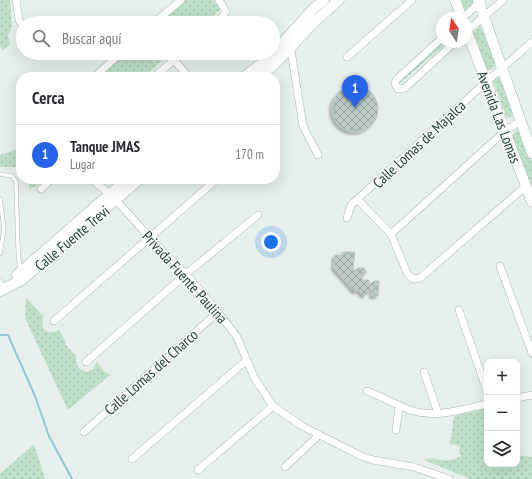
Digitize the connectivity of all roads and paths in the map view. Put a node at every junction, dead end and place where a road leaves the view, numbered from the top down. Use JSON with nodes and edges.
{"nodes":[{"id":1,"x":16,"y":0,"type":"edge"},
{"id":2,"x":181,"y":0,"type":"edge"},
{"id":3,"x":219,"y":0,"type":"edge"},
{"id":4,"x":324,"y":0,"type":"edge"},
{"id":5,"x":339,"y":0,"type":"edge"},
{"id":6,"x":412,"y":0,"type":"edge"},
{"id":7,"x":456,"y":0,"type":"edge"},
{"id":8,"x":503,"y":0,"type":"edge"},
{"id":9,"x":480,"y":1,"type":"edge"},
{"id":10,"x":461,"y":12,"type":"edge"},
{"id":11,"x":469,"y":12,"type":"edge"},
{"id":12,"x":18,"y":16,"type":"edge"},
{"id":13,"x":162,"y":16,"type":"edge"},
{"id":14,"x":222,"y":16,"type":"edge"},
{"id":15,"x":483,"y":17,"type":"junction"},
{"id":16,"x":472,"y":26,"type":"edge"},
{"id":17,"x":290,"y":42,"type":"junction"},
{"id":18,"x":532,"y":42,"type":"edge"},
{"id":19,"x":436,"y":43,"type":"edge"},
{"id":20,"x":472,"y":46,"type":"edge"},
{"id":21,"x":448,"y":48,"type":"edge"},
{"id":22,"x":280,"y":50,"type":"edge"},
{"id":23,"x":280,"y":57,"type":"edge"},
{"id":24,"x":347,"y":57,"type":"dead end"},
{"id":25,"x":113,"y":60,"type":"edge"},
{"id":26,"x":174,"y":60,"type":"joint"},
{"id":27,"x":266,"y":60,"type":"edge"},
{"id":28,"x":278,"y":60,"type":"edge"},
{"id":29,"x":501,"y":68,"type":"junction"},
{"id":30,"x":100,"y":72,"type":"edge"},
{"id":31,"x":160,"y":72,"type":"edge"},
{"id":32,"x":185,"y":72,"type":"edge"},
{"id":33,"x":251,"y":72,"type":"edge"},
{"id":34,"x":265,"y":72,"type":"edge"},
{"id":35,"x":486,"y":82,"type":"junction"},
{"id":36,"x":520,"y":121,"type":"junction"},
{"id":37,"x":504,"y":132,"type":"junction"},
{"id":38,"x":532,"y":153,"type":"edge"},
{"id":39,"x":318,"y":155,"type":"dead end"},
{"id":40,"x":0,"y":174,"type":"edge"},
{"id":41,"x":16,"y":181,"type":"edge"},
{"id":42,"x":16,"y":184,"type":"edge"},
{"id":43,"x":46,"y":184,"type":"edge"},
{"id":44,"x":98,"y":184,"type":"edge"},
{"id":45,"x":123,"y":184,"type":"edge"},
{"id":46,"x":132,"y":184,"type":"edge"},
{"id":47,"x":211,"y":184,"type":"edge"},
{"id":48,"x":526,"y":186,"type":"junction"},
{"id":49,"x":41,"y":189,"type":"dead end"},
{"id":50,"x":112,"y":197,"type":"junction"},
{"id":51,"x":0,"y":199,"type":"edge"},
{"id":52,"x":358,"y":200,"type":"junction"},
{"id":53,"x":532,"y":202,"type":"edge"},
{"id":54,"x":258,"y":215,"type":"dead end"},
{"id":55,"x":2,"y":218,"type":"edge"},
{"id":56,"x":347,"y":218,"type":"dead end"},
{"id":57,"x":391,"y":234,"type":"junction"},
{"id":58,"x":2,"y":236,"type":"edge"},
{"id":59,"x":150,"y":238,"type":"junction"},
{"id":60,"x":0,"y":254,"type":"edge"},
{"id":61,"x":500,"y":266,"type":"dead end"},
{"id":62,"x":186,"y":274,"type":"junction"},
{"id":63,"x":22,"y":276,"type":"junction"},
{"id":64,"x":2,"y":287,"type":"edge"},
{"id":65,"x":459,"y":310,"type":"dead end"},
{"id":66,"x":218,"y":312,"type":"junction"},
{"id":67,"x":54,"y":321,"type":"dead end"},
{"id":68,"x":532,"y":353,"type":"edge"},
{"id":69,"x":247,"y":360,"type":"junction"},
{"id":70,"x":86,"y":362,"type":"dead end"},
{"id":71,"x":424,"y":372,"type":"dead end"},
{"id":72,"x":484,"y":381,"type":"edge"},
{"id":73,"x":367,"y":391,"type":"dead end"},
{"id":74,"x":532,"y":395,"type":"edge"},
{"id":75,"x":520,"y":397,"type":"edge"},
{"id":76,"x":484,"y":405,"type":"edge"},
{"id":77,"x":273,"y":406,"type":"junction"},
{"id":78,"x":399,"y":406,"type":"junction"},
{"id":79,"x":438,"y":413,"type":"junction"},
{"id":80,"x":396,"y":430,"type":"dead end"},
{"id":81,"x":84,"y":432,"type":"dead end"},
{"id":82,"x":319,"y":435,"type":"junction"},
{"id":83,"x":132,"y":459,"type":"dead end"},
{"id":84,"x":285,"y":467,"type":"dead end"},
{"id":85,"x":198,"y":470,"type":"dead end"},
{"id":86,"x":440,"y":477,"type":"edge"},
{"id":87,"x":449,"y":479,"type":"edge"}],
"edges":[{"from":1,"to":12,"type":"street"},
{"from":2,"to":13,"type":"street"},
{"from":3,"to":14,"type":"street"},
{"from":4,"to":17,"type":"street"},
{"from":5,"to":17,"type":"street"},
{"from":6,"to":24,"type":"street"},
{"from":7,"to":10,"type":"street"},
{"from":8,"to":15,"type":"street"},
{"from":9,"to":11,"type":"street"},
{"from":9,"to":15,"type":"street","name":"Avenida Las Lomas"},
{"from":15,"to":16,"type":"street"},
{"from":15,"to":29,"type":"street","name":"Avenida Las Lomas"},
{"from":17,"to":22,"type":"street"},
{"from":17,"to":23,"type":"street"},
{"from":17,"to":39,"type":"street"},
{"from":18,"to":29,"type":"street","name":"Calle Lomas de Majalca"},
{"from":19,"to":21,"type":"street"},
{"from":20,"to":35,"type":"street","name":"Avenida Las Lomas"},
{"from":25,"to":30,"type":"street"},
{"from":26,"to":31,"type":"street"},
{"from":26,"to":32,"type":"street"},
{"from":27,"to":33,"type":"street"},
{"from":28,"to":34,"type":"street"},
{"from":29,"to":35,"type":"street","name":"Calle Lomas de Majalca"},
{"from":29,"to":36,"type":"street","name":"Avenida Las Lomas"},
{"from":35,"to":37,"type":"street","name":"Avenida Las Lomas"},
{"from":35,"to":52,"type":"street","name":"Calle Lomas de Majalca"},
{"from":36,"to":37,"type":"street"},
{"from":36,"to":38,"type":"street","name":"Avenida Las Lomas"},
{"from":37,"to":48,"type":"street","name":"Avenida Las Lomas"},
{"from":37,"to":57,"type":"street"},
{"from":40,"to":41,"type":"lane"},
{"from":42,"to":63,"type":"lane"},
{"from":43,"to":49,"type":"street"},
{"from":44,"to":50,"type":"street","name":"Privada Fuente Paulina"},
{"from":45,"to":50,"type":"street","name":"Calle Fuente Trevi"},
{"from":46,"to":50,"type":"street","name":"Calle Fuente Trevi"},
{"from":47,"to":59,"type":"street"},
{"from":48,"to":53,"type":"street","name":"Avenida Las Lomas"},
{"from":48,"to":57,"type":"street"},
{"from":50,"to":59,"type":"street","name":"Privada Fuente Paulina"},
{"from":50,"to":63,"type":"street","name":"Calle Fuente Trevi"},
{"from":51,"to":55,"type":"lane"},
{"from":52,"to":56,"type":"street","name":"Calle Lomas de Majalca"},
{"from":52,"to":57,"type":"street"},
{"from":54,"to":62,"type":"street"},
{"from":55,"to":58,"type":"lane"},
{"from":58,"to":60,"type":"lane"},
{"from":59,"to":62,"type":"street","name":"Privada Fuente Paulina"},
{"from":59,"to":67,"type":"street"},
{"from":61,"to":68,"type":"street"},
{"from":62,"to":66,"type":"street","name":"Privada Fuente Paulina"},
{"from":62,"to":70,"type":"street"},
{"from":63,"to":64,"type":"street","name":"Calle Fuente Trevi"},
{"from":65,"to":72,"type":"street"},
{"from":66,"to":69,"type":"street","name":"Privada Fuente Paulina"},
{"from":66,"to":81,"type":"street","name":"Calle Lomas del Charco"},
{"from":69,"to":77,"type":"street","name":"Privada Fuente Paulina"},
{"from":69,"to":83,"type":"street"},
{"from":71,"to":79,"type":"street"},
{"from":73,"to":78,"type":"street"},
{"from":74,"to":75,"type":"street"},
{"from":76,"to":79,"type":"street"},
{"from":77,"to":82,"type":"street","name":"Privada Fuente Paulina"},
{"from":77,"to":85,"type":"street"},
{"from":78,"to":79,"type":"street"},
{"from":78,"to":80,"type":"street"},
{"from":82,"to":84,"type":"street"},
{"from":82,"to":86,"type":"street","name":"Privada Fuente Paulina"},
{"from":86,"to":87,"type":"street","name":"Privada Fuente Paulina"}]}
